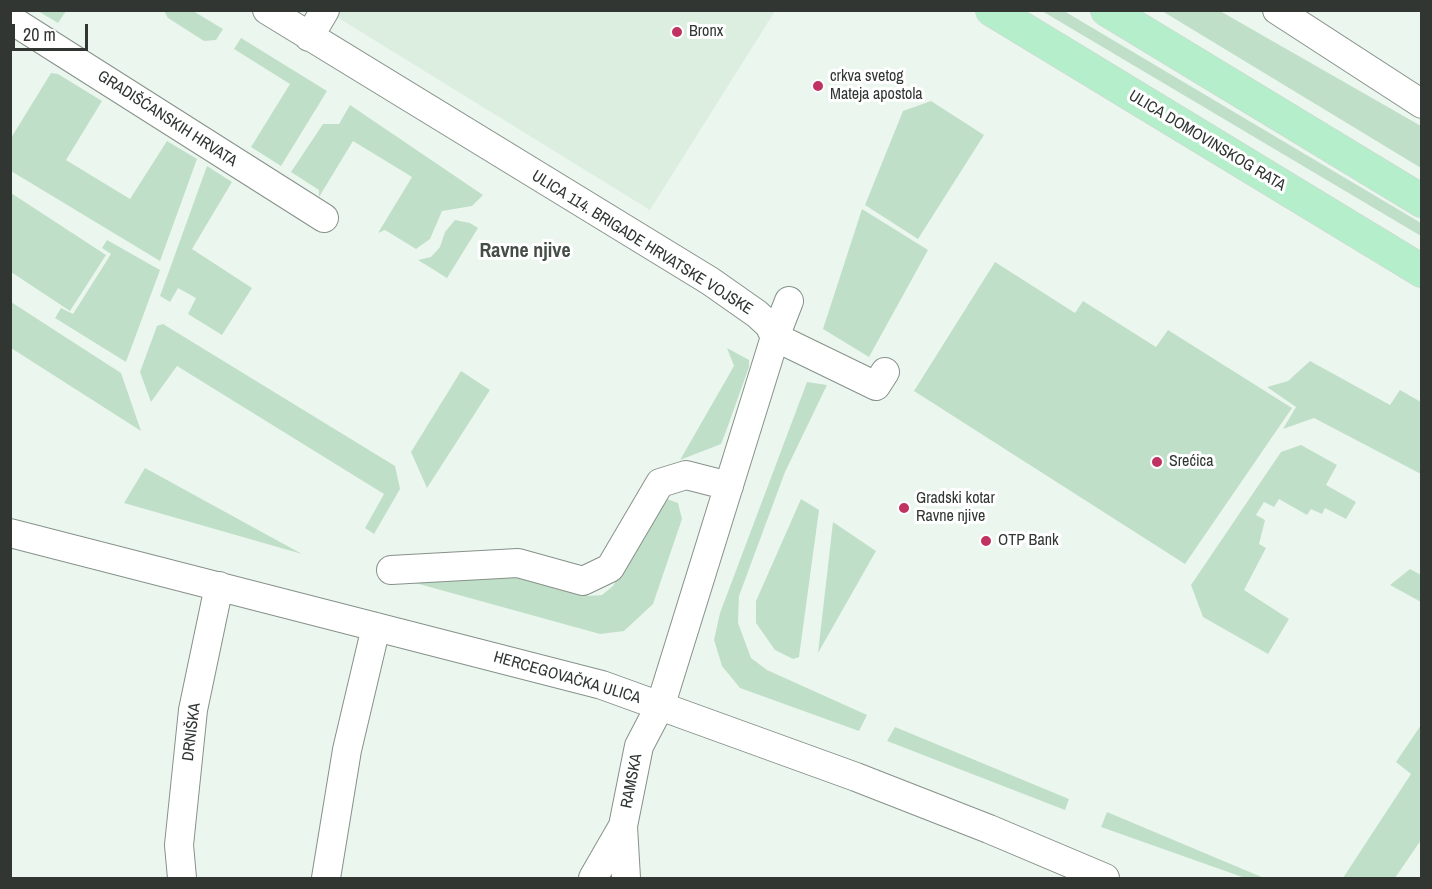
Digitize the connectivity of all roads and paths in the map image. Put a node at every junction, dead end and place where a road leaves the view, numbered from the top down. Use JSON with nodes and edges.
{"nodes":[{"id":1,"x":267,"y":10,"type":"edge"},
{"id":2,"x":325,"y":10,"type":"edge"},
{"id":3,"x":992,"y":10,"type":"edge"},
{"id":4,"x":1107,"y":10,"type":"edge"},
{"id":5,"x":1277,"y":10,"type":"edge"},
{"id":6,"x":10,"y":19,"type":"edge"},
{"id":7,"x":309,"y":37,"type":"junction"},
{"id":8,"x":1422,"y":104,"type":"edge"},
{"id":9,"x":1422,"y":201,"type":"edge"},
{"id":10,"x":324,"y":218,"type":"dead end"},
{"id":11,"x":1422,"y":271,"type":"edge"},
{"id":12,"x":789,"y":301,"type":"dead end"},
{"id":13,"x":775,"y":338,"type":"junction"},
{"id":14,"x":885,"y":372,"type":"dead end"},
{"id":15,"x":729,"y":486,"type":"junction"},
{"id":16,"x":10,"y":533,"type":"edge"},
{"id":17,"x":391,"y":570,"type":"dead end"},
{"id":18,"x":219,"y":586,"type":"junction"},
{"id":19,"x":376,"y":627,"type":"junction"},
{"id":20,"x":661,"y":704,"type":"junction"},
{"id":21,"x":623,"y":826,"type":"junction"},
{"id":22,"x":182,"y":879,"type":"edge"},
{"id":23,"x":326,"y":879,"type":"edge"},
{"id":24,"x":593,"y":879,"type":"edge"},
{"id":25,"x":626,"y":879,"type":"edge"},
{"id":26,"x":1105,"y":879,"type":"edge"}],
"edges":[{"from":1,"to":7,"type":"street","name":"ULICA 114. BRIGADE HRVATSKE VOJSKE"},
{"from":2,"to":7,"type":"street"},
{"from":3,"to":11,"type":"main road","name":"ULICA DOMOVINSKOG RATA"},
{"from":4,"to":9,"type":"main road"},
{"from":5,"to":8,"type":"street"},
{"from":6,"to":10,"type":"street","name":"GRADIŠĆANSKIH HRVATA"},
{"from":7,"to":13,"type":"street","name":"ULICA 114. BRIGADE HRVATSKE VOJSKE"},
{"from":12,"to":13,"type":"street"},
{"from":13,"to":14,"type":"street"},
{"from":13,"to":15,"type":"street"},
{"from":15,"to":17,"type":"street"},
{"from":15,"to":20,"type":"street"},
{"from":16,"to":18,"type":"street","name":"HERCEGOVAČKA ULICA"},
{"from":18,"to":19,"type":"street","name":"HERCEGOVAČKA ULICA"},
{"from":18,"to":22,"type":"street","name":"DRNIŠKA"},
{"from":19,"to":20,"type":"street","name":"HERCEGOVAČKA ULICA"},
{"from":19,"to":23,"type":"street"},
{"from":20,"to":21,"type":"street","name":"RAMSKA"},
{"from":20,"to":26,"type":"street","name":"HERCEGOVAČKA ULICA"},
{"from":21,"to":24,"type":"street","name":"RAMSKA"},
{"from":21,"to":25,"type":"street","name":"RAMSKA"}]}
